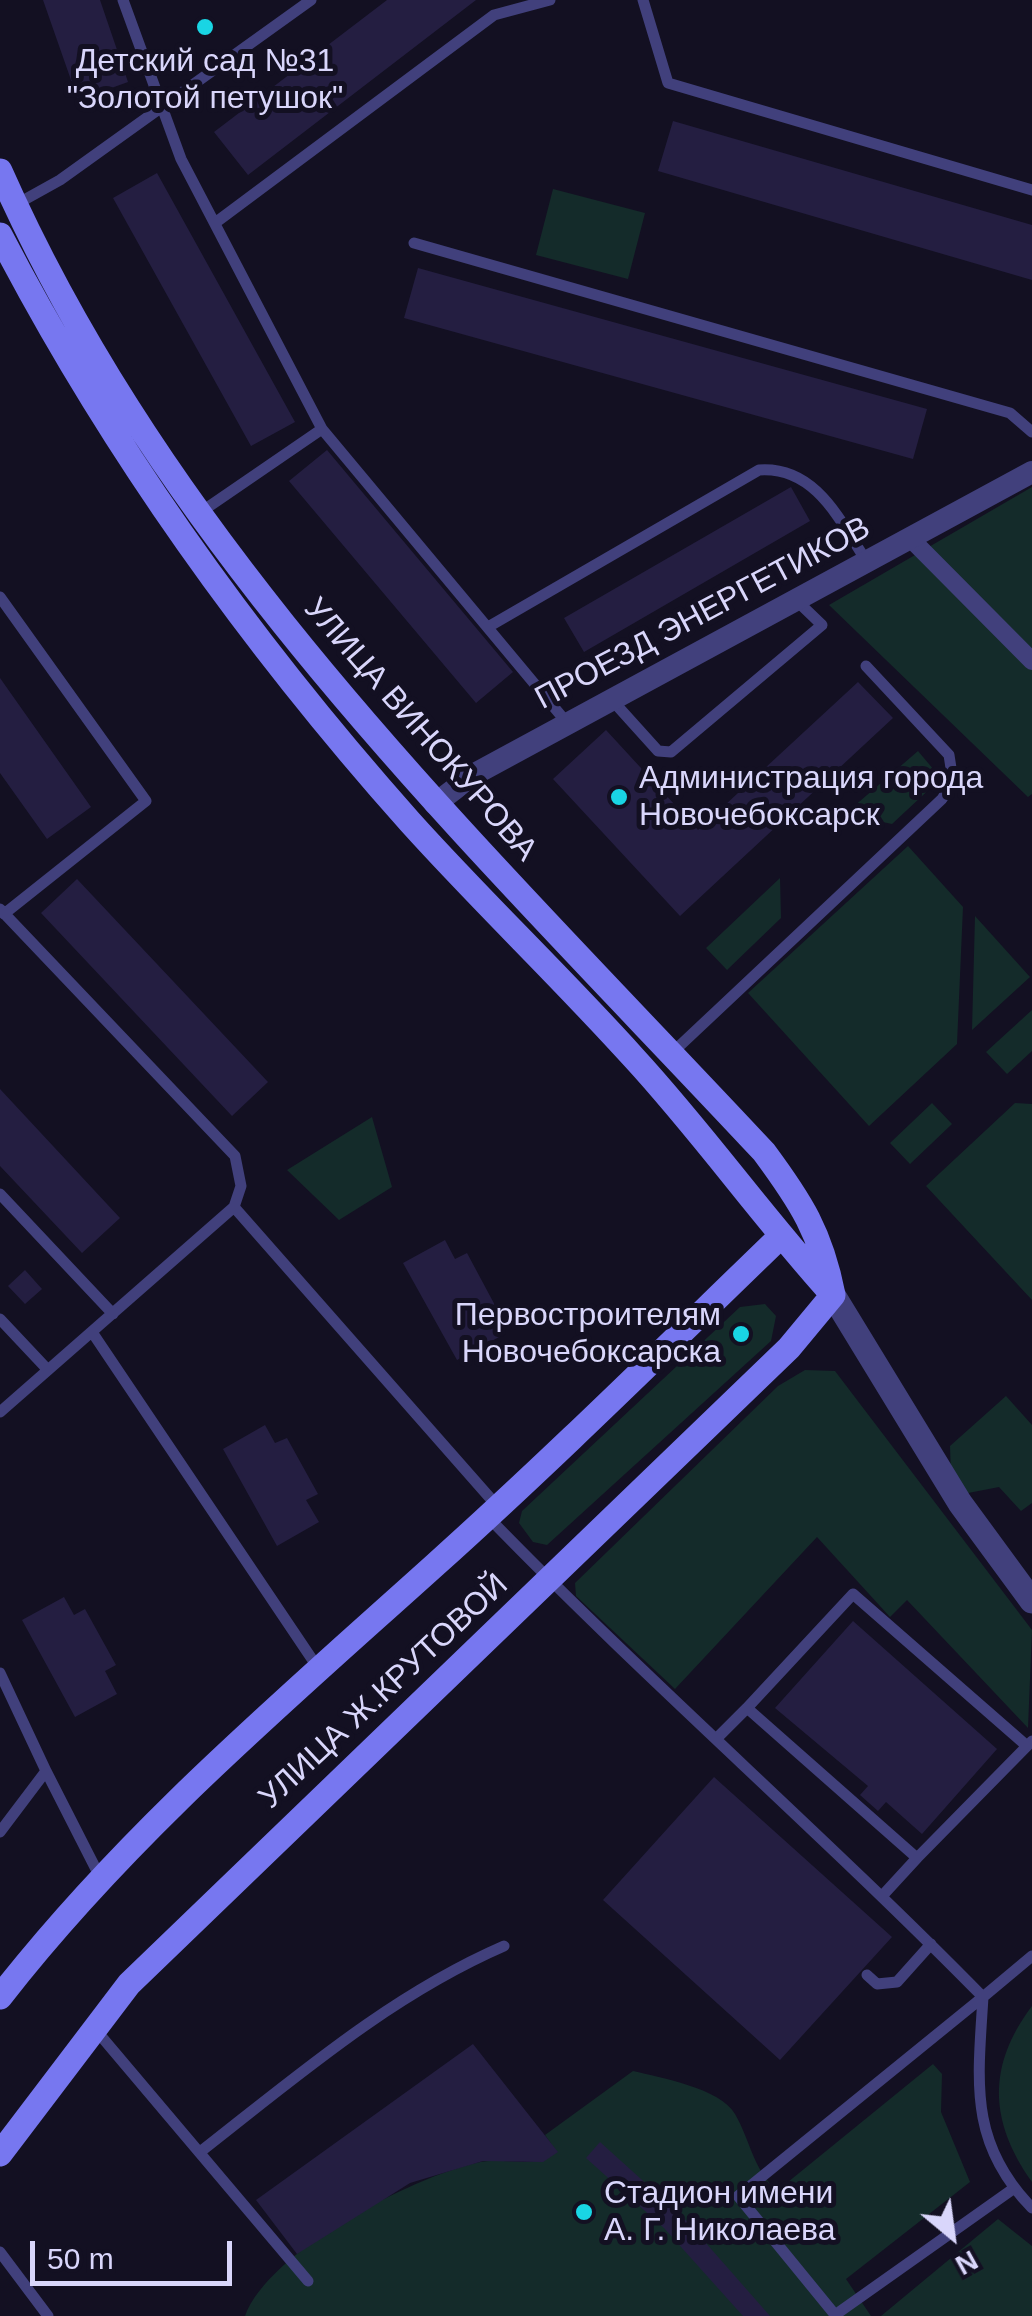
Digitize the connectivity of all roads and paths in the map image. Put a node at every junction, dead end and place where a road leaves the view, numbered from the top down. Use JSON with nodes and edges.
{"nodes":[{"id":1,"x":123,"y":0,"type":"edge"},
{"id":2,"x":311,"y":0,"type":"edge"},
{"id":3,"x":550,"y":0,"type":"edge"},
{"id":4,"x":643,"y":0,"type":"edge"},
{"id":5,"x":160,"y":110,"type":"junction"},
{"id":6,"x":0,"y":171,"type":"edge"},
{"id":7,"x":1032,"y":190,"type":"edge"},
{"id":8,"x":8,"y":209,"type":"edge"},
{"id":9,"x":215,"y":223,"type":"junction"},
{"id":10,"x":0,"y":235,"type":"edge"},
{"id":11,"x":414,"y":244,"type":"dead end"},
{"id":12,"x":322,"y":428,"type":"junction"},
{"id":13,"x":1032,"y":432,"type":"edge"},
{"id":14,"x":1032,"y":472,"type":"edge"},
{"id":15,"x":198,"y":514,"type":"junction"},
{"id":16,"x":176,"y":529,"type":"junction"},
{"id":17,"x":910,"y":538,"type":"junction"},
{"id":18,"x":866,"y":562,"type":"junction"},
{"id":19,"x":0,"y":597,"type":"edge"},
{"id":20,"x":796,"y":600,"type":"junction"},
{"id":21,"x":488,"y":627,"type":"junction"},
{"id":22,"x":1032,"y":660,"type":"edge"},
{"id":23,"x":866,"y":666,"type":"dead end"},
{"id":24,"x":612,"y":700,"type":"junction"},
{"id":25,"x":568,"y":724,"type":"junction"},
{"id":26,"x":435,"y":804,"type":"junction"},
{"id":27,"x":413,"y":824,"type":"junction"},
{"id":28,"x":2,"y":912,"type":"edge"},
{"id":29,"x":672,"y":1053,"type":"junction"},
{"id":30,"x":0,"y":1194,"type":"edge"},
{"id":31,"x":234,"y":1207,"type":"junction"},
{"id":32,"x":780,"y":1237,"type":"junction"},
{"id":33,"x":833,"y":1295,"type":"junction"},
{"id":34,"x":112,"y":1314,"type":"junction"},
{"id":35,"x":0,"y":1319,"type":"edge"},
{"id":36,"x":92,"y":1332,"type":"junction"},
{"id":37,"x":48,"y":1370,"type":"junction"},
{"id":38,"x":0,"y":1412,"type":"edge"},
{"id":39,"x":493,"y":1512,"type":"junction"},
{"id":40,"x":550,"y":1580,"type":"junction"},
{"id":41,"x":1032,"y":1600,"type":"edge"},
{"id":42,"x":320,"y":1670,"type":"junction"},
{"id":43,"x":0,"y":1672,"type":"edge"},
{"id":44,"x":748,"y":1708,"type":"junction"},
{"id":45,"x":716,"y":1739,"type":"junction"},
{"id":46,"x":1029,"y":1744,"type":"edge"},
{"id":47,"x":46,"y":1771,"type":"junction"},
{"id":48,"x":0,"y":1832,"type":"edge"},
{"id":49,"x":917,"y":1858,"type":"junction"},
{"id":50,"x":100,"y":1877,"type":"junction"},
{"id":51,"x":883,"y":1895,"type":"junction"},
{"id":52,"x":931,"y":1944,"type":"junction"},
{"id":53,"x":504,"y":1946,"type":"dead end"},
{"id":54,"x":1032,"y":1956,"type":"edge"},
{"id":55,"x":868,"y":1975,"type":"dead end"},
{"id":56,"x":0,"y":1996,"type":"edge"},
{"id":57,"x":983,"y":1996,"type":"junction"},
{"id":58,"x":95,"y":2029,"type":"junction"},
{"id":59,"x":200,"y":2152,"type":"junction"},
{"id":60,"x":0,"y":2154,"type":"edge"},
{"id":61,"x":1013,"y":2188,"type":"junction"},
{"id":62,"x":1032,"y":2208,"type":"edge"},
{"id":63,"x":0,"y":2252,"type":"edge"},
{"id":64,"x":308,"y":2281,"type":"dead end"},
{"id":65,"x":836,"y":2315,"type":"edge"},
{"id":66,"x":48,"y":2316,"type":"edge"}],
"edges":[{"from":1,"to":5,"type":"lane"},
{"from":2,"to":5,"type":"lane"},
{"from":3,"to":9,"type":"lane"},
{"from":4,"to":7,"type":"lane"},
{"from":5,"to":8,"type":"lane"},
{"from":5,"to":9,"type":"lane"},
{"from":6,"to":8,"type":"main road","name":"УЛИЦА ВИНОКУРОВА"},
{"from":8,"to":15,"type":"main road","name":"УЛИЦА ВИНОКУРОВА"},
{"from":9,"to":12,"type":"lane"},
{"from":10,"to":16,"type":"main road","name":"УЛИЦА ВИНОКУРОВА"},
{"from":11,"to":13,"type":"lane"},
{"from":12,"to":15,"type":"lane"},
{"from":12,"to":21,"type":"lane"},
{"from":14,"to":17,"type":"street","name":"ПРОЕЗД ЭНЕРГЕТИКОВ"},
{"from":15,"to":16,"type":"main road"},
{"from":15,"to":26,"type":"main road","name":"УЛИЦА ВИНОКУРОВА"},
{"from":16,"to":27,"type":"main road","name":"УЛИЦА ВИНОКУРОВА"},
{"from":17,"to":18,"type":"street","name":"ПРОЕЗД ЭНЕРГЕТИКОВ"},
{"from":17,"to":22,"type":"street"},
{"from":18,"to":20,"type":"street","name":"ПРОЕЗД ЭНЕРГЕТИКОВ"},
{"from":18,"to":21,"type":"lane"},
{"from":19,"to":28,"type":"lane"},
{"from":20,"to":24,"type":"street","name":"ПРОЕЗД ЭНЕРГЕТИКОВ"},
{"from":20,"to":24,"type":"lane"},
{"from":21,"to":25,"type":"lane"},
{"from":23,"to":29,"type":"lane"},
{"from":24,"to":25,"type":"street","name":"ПРОЕЗД ЭНЕРГЕТИКОВ"},
{"from":25,"to":26,"type":"street","name":"ПРОЕЗД ЭНЕРГЕТИКОВ"},
{"from":26,"to":27,"type":"main road","name":"ПРОЕЗД ЭНЕРГЕТИКОВ"},
{"from":26,"to":29,"type":"main road","name":"УЛИЦА ВИНОКУРОВА"},
{"from":27,"to":32,"type":"main road","name":"УЛИЦА ВИНОКУРОВА"},
{"from":28,"to":31,"type":"lane"},
{"from":29,"to":33,"type":"main road","name":"УЛИЦА ВИНОКУРОВА"},
{"from":30,"to":34,"type":"lane"},
{"from":31,"to":34,"type":"lane"},
{"from":31,"to":39,"type":"lane"},
{"from":32,"to":33,"type":"main road","name":"УЛИЦА ВИНОКУРОВА"},
{"from":32,"to":39,"type":"main road","name":"УЛИЦА Ж.КРУТОВОЙ"},
{"from":33,"to":40,"type":"main road","name":"УЛИЦА Ж.КРУТОВОЙ"},
{"from":33,"to":41,"type":"street","name":"УЛИЦА ВИНОКУРОВА"},
{"from":34,"to":36,"type":"lane"},
{"from":35,"to":37,"type":"lane"},
{"from":36,"to":37,"type":"lane"},
{"from":36,"to":42,"type":"lane"},
{"from":37,"to":38,"type":"lane"},
{"from":39,"to":40,"type":"lane"},
{"from":39,"to":42,"type":"main road","name":"УЛИЦА Ж.КРУТОВОЙ"},
{"from":40,"to":45,"type":"lane"},
{"from":40,"to":58,"type":"main road","name":"УЛИЦА Ж.КРУТОВОЙ"},
{"from":42,"to":50,"type":"main road","name":"УЛИЦА Ж.КРУТОВОЙ"},
{"from":43,"to":47,"type":"lane"},
{"from":44,"to":45,"type":"lane"},
{"from":44,"to":46,"type":"lane"},
{"from":44,"to":49,"type":"lane"},
{"from":45,"to":51,"type":"lane"},
{"from":46,"to":49,"type":"lane"},
{"from":47,"to":48,"type":"lane"},
{"from":47,"to":50,"type":"lane"},
{"from":49,"to":51,"type":"lane"},
{"from":50,"to":56,"type":"main road","name":"УЛИЦА Ж.КРУТОВОЙ"},
{"from":51,"to":52,"type":"lane"},
{"from":52,"to":55,"type":"lane"},
{"from":52,"to":57,"type":"lane"},
{"from":53,"to":59,"type":"lane"},
{"from":54,"to":57,"type":"lane"},
{"from":57,"to":61,"type":"lane"},
{"from":57,"to":65,"type":"lane"},
{"from":58,"to":59,"type":"lane"},
{"from":58,"to":60,"type":"main road","name":"УЛИЦА Ж.КРУТОВОЙ"},
{"from":59,"to":64,"type":"lane"},
{"from":61,"to":62,"type":"lane"},
{"from":61,"to":65,"type":"lane"},
{"from":63,"to":66,"type":"lane"}]}
